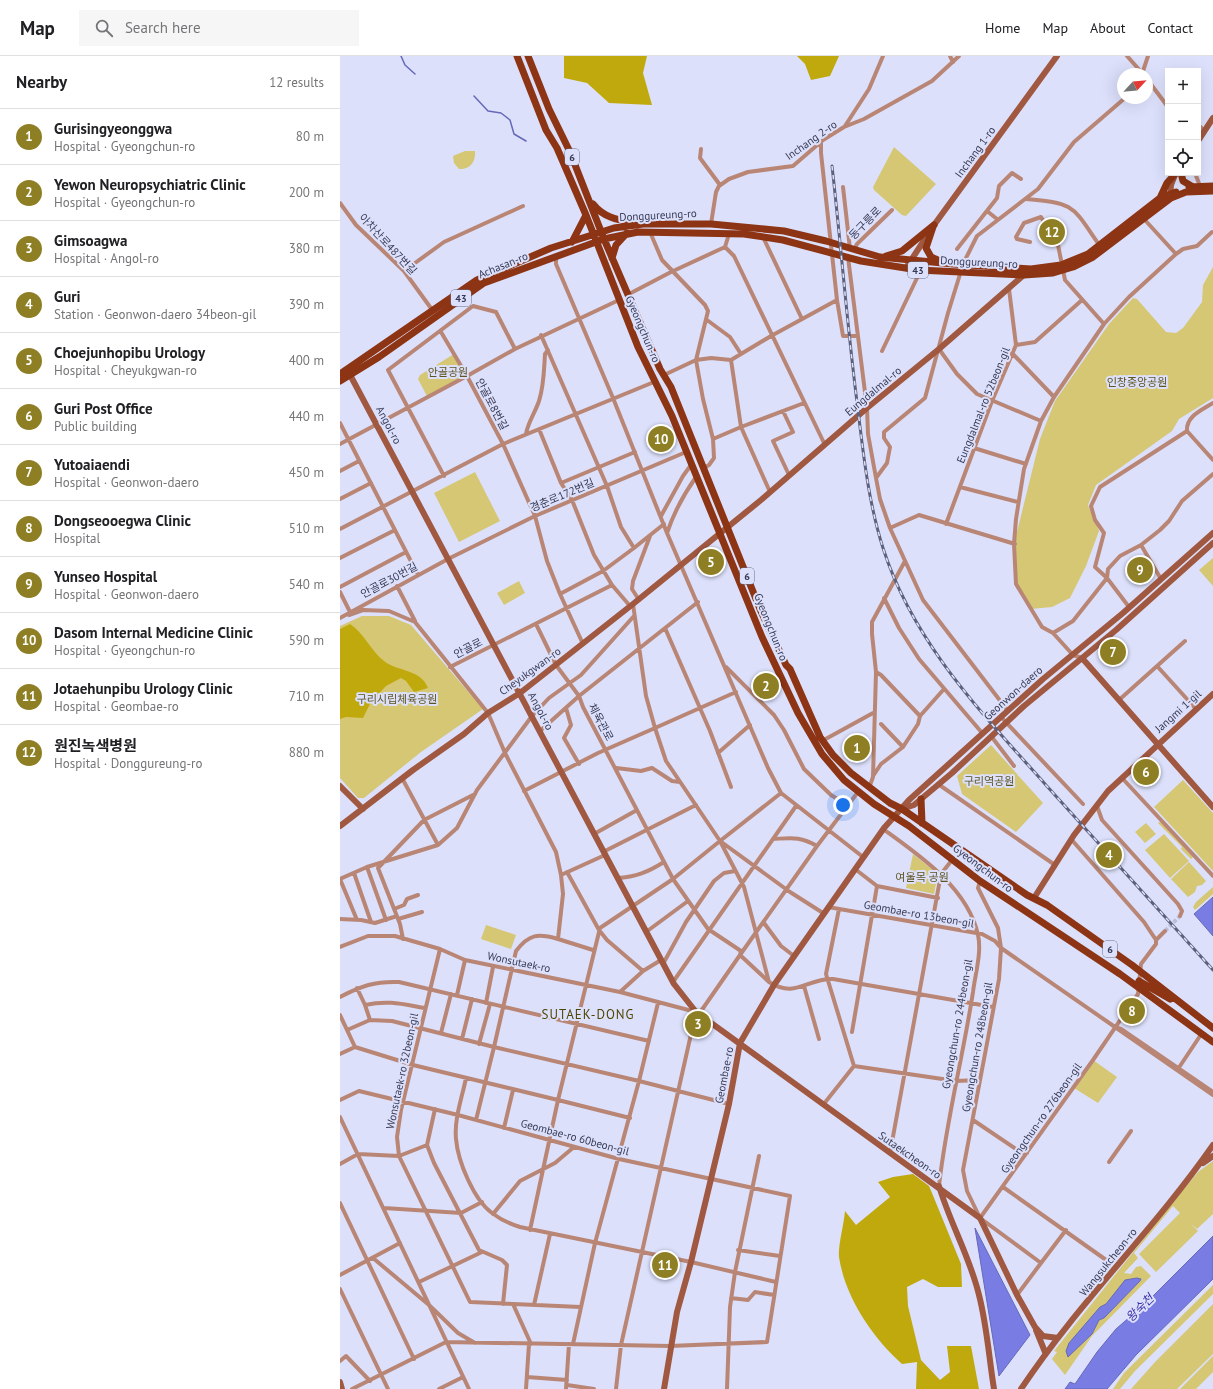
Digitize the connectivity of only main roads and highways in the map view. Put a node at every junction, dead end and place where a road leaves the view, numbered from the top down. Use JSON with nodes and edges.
{"nodes":[{"id":1,"x":517,"y":56,"type":"edge"},
{"id":2,"x":528,"y":56,"type":"edge"},
{"id":3,"x":1174,"y":176,"type":"edge"},
{"id":4,"x":1179,"y":176,"type":"edge"},
{"id":5,"x":1196,"y":186,"type":"junction"},
{"id":6,"x":1213,"y":186,"type":"edge"},
{"id":7,"x":1213,"y":192,"type":"edge"},
{"id":8,"x":1170,"y":196,"type":"junction"},
{"id":9,"x":1160,"y":198,"type":"junction"},
{"id":10,"x":590,"y":199,"type":"junction"},
{"id":11,"x":586,"y":215,"type":"junction"},
{"id":12,"x":643,"y":224,"type":"junction"},
{"id":13,"x":628,"y":233,"type":"junction"},
{"id":14,"x":602,"y":235,"type":"junction"},
{"id":15,"x":594,"y":238,"type":"junction"},
{"id":16,"x":572,"y":242,"type":"junction"},
{"id":17,"x":880,"y":257,"type":"junction"},
{"id":18,"x":612,"y":258,"type":"junction"},
{"id":19,"x":953,"y":264,"type":"junction"},
{"id":20,"x":962,"y":268,"type":"junction"},
{"id":21,"x":1061,"y":268,"type":"junction"},
{"id":22,"x":348,"y":372,"type":"junction"},
{"id":23,"x":340,"y":374,"type":"edge"},
{"id":24,"x":340,"y":381,"type":"edge"},
{"id":25,"x":921,"y":799,"type":"road end"},
{"id":26,"x":922,"y":823,"type":"junction"},
{"id":27,"x":1139,"y":985,"type":"junction"},
{"id":28,"x":1189,"y":1010,"type":"junction"},
{"id":29,"x":1213,"y":1028,"type":"edge"},
{"id":30,"x":1213,"y":1042,"type":"edge"}],
"edges":[{"from":1,"to":11,"type":"main road","name":"Gyeongchun-ro"},
{"from":2,"to":10,"type":"main road","name":"Gyeongchun-ro","number":"6"},
{"from":3,"to":9,"type":"main road"},
{"from":4,"to":5,"type":"main road"},
{"from":5,"to":6,"type":"main road","name":"Donggureung-ro","number":"43"},
{"from":5,"to":8,"type":"main road","name":"Donggureung-ro","number":"43"},
{"from":7,"to":8,"type":"main road","name":"Donggureung-ro","number":"43"},
{"from":8,"to":9,"type":"main road","name":"Donggureung-ro","number":"43"},
{"from":8,"to":21,"type":"main road","name":"Donggureung-ro","number":"43"},
{"from":9,"to":21,"type":"main road","name":"Donggureung-ro","number":"43"},
{"from":10,"to":12,"type":"main road"},
{"from":10,"to":14,"type":"main road","name":"Gyeongchun-ro","number":"6"},
{"from":11,"to":15,"type":"main road","name":"Gyeongchun-ro"},
{"from":11,"to":16,"type":"main road"},
{"from":12,"to":14,"type":"main road","name":"Donggureung-ro","number":"43"},
{"from":12,"to":17,"type":"main road","name":"Donggureung-ro","number":"43"},
{"from":13,"to":14,"type":"main road","name":"Donggureung-ro","number":"43"},
{"from":13,"to":18,"type":"main road"},
{"from":13,"to":20,"type":"main road","name":"Donggureung-ro","number":"43"},
{"from":14,"to":15,"type":"main road","name":"Achasan-ro","number":"43"},
{"from":14,"to":18,"type":"main road","name":"Gyeongchun-ro","number":"6"},
{"from":15,"to":16,"type":"main road","name":"Achasan-ro","number":"43"},
{"from":15,"to":22,"type":"main road","name":"Achasan-ro","number":"43"},
{"from":15,"to":27,"type":"main road","name":"Gyeongchun-ro"},
{"from":16,"to":22,"type":"main road","name":"Achasan-ro","number":"43"},
{"from":17,"to":19,"type":"main road"},
{"from":17,"to":19,"type":"main road"},
{"from":18,"to":26,"type":"main road","name":"Gyeongchun-ro","number":"6"},
{"from":19,"to":20,"type":"main road","name":"Donggureung-ro","number":"43"},
{"from":20,"to":21,"type":"main road","name":"Donggureung-ro","number":"43"},
{"from":20,"to":21,"type":"main road","name":"Donggureung-ro","number":"43"},
{"from":22,"to":23,"type":"main road","name":"Achasan-ro","number":"43"},
{"from":22,"to":24,"type":"main road","name":"Achasan-ro","number":"43"},
{"from":25,"to":26,"type":"main road"},
{"from":26,"to":28,"type":"main road","name":"Gyeongchun-ro","number":"6"},
{"from":27,"to":28,"type":"main road","name":"Gyeongchun-ro"},
{"from":27,"to":30,"type":"main road","name":"Gyeongchun-ro"},
{"from":28,"to":29,"type":"main road","name":"Gyeongchun-ro","number":"6"}]}
